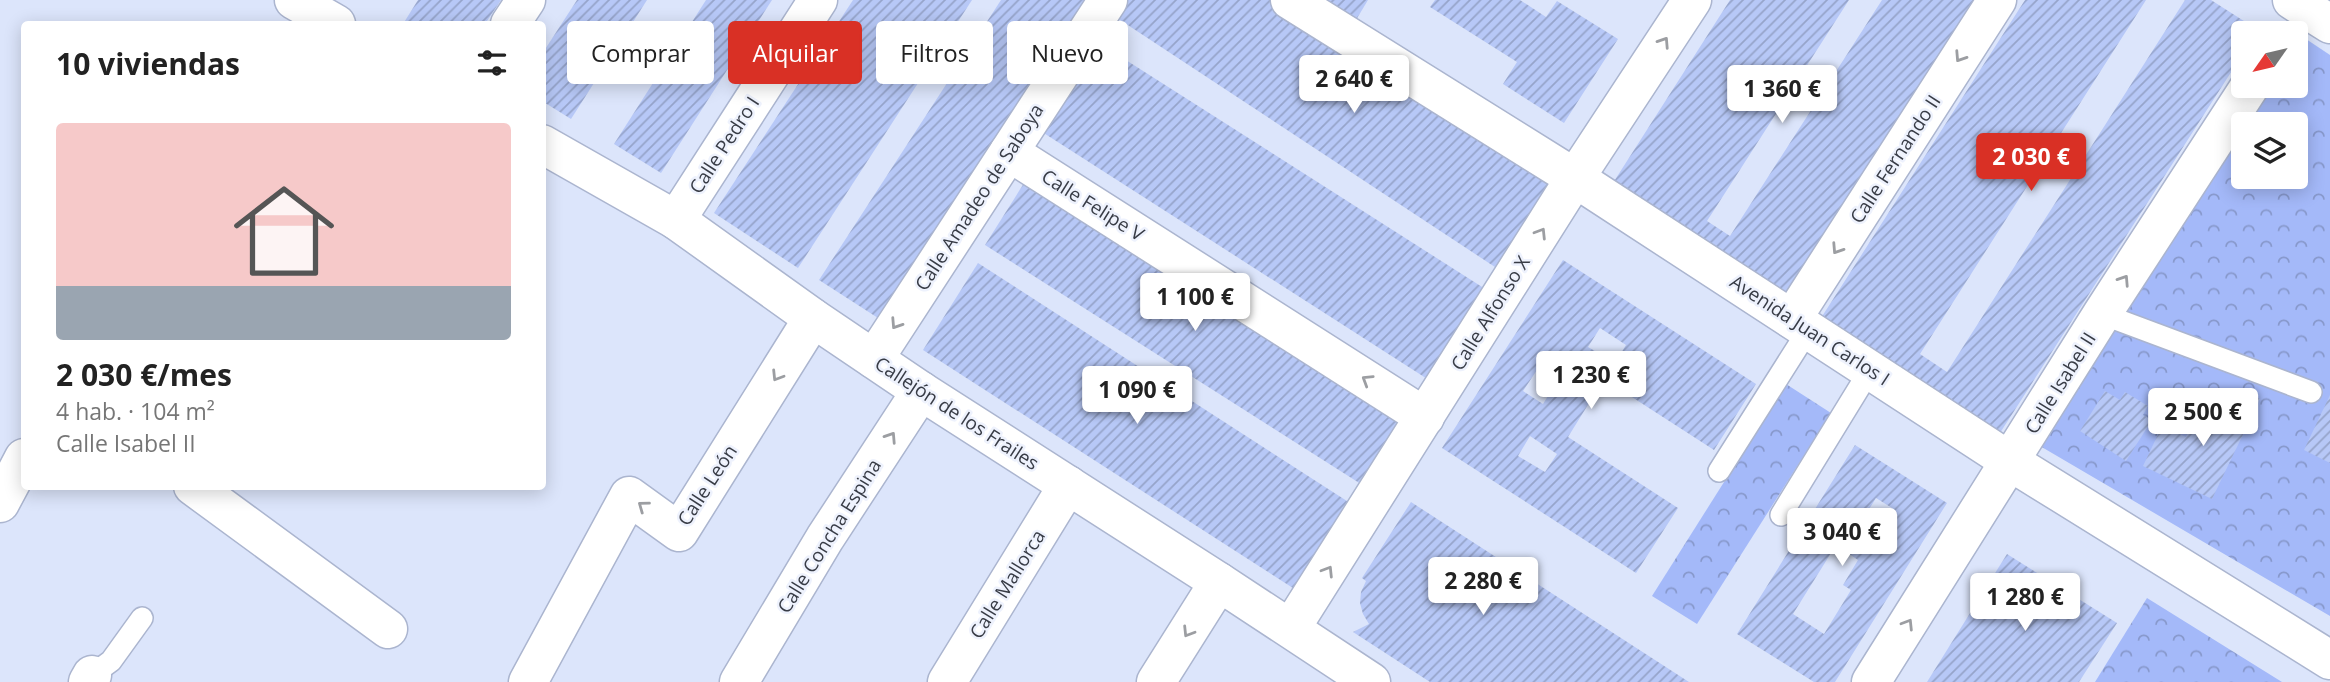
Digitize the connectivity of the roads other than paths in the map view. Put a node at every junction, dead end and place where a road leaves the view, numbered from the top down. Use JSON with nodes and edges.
{"nodes":[{"id":1,"x":295,"y":0,"type":"edge"},
{"id":2,"x":526,"y":0,"type":"edge"},
{"id":3,"x":818,"y":0,"type":"edge"},
{"id":4,"x":1108,"y":0,"type":"edge"},
{"id":5,"x":1290,"y":0,"type":"edge"},
{"id":6,"x":1692,"y":0,"type":"edge"},
{"id":7,"x":1997,"y":0,"type":"edge"},
{"id":8,"x":331,"y":21,"type":"edge"},
{"id":9,"x":512,"y":21,"type":"edge"},
{"id":10,"x":2242,"y":98,"type":"edge"},
{"id":11,"x":546,"y":146,"type":"edge"},
{"id":12,"x":1009,"y":152,"type":"junction"},
{"id":13,"x":1575,"y":178,"type":"junction"},
{"id":14,"x":676,"y":220,"type":"junction"},
{"id":15,"x":2102,"y":314,"type":"junction"},
{"id":16,"x":813,"y":318,"type":"junction"},
{"id":17,"x":1801,"y":324,"type":"junction"},
{"id":18,"x":874,"y":359,"type":"junction"},
{"id":19,"x":1870,"y":370,"type":"junction"},
{"id":20,"x":921,"y":391,"type":"junction"},
{"id":21,"x":2311,"y":392,"type":"dead end"},
{"id":22,"x":1425,"y":417,"type":"junction"},
{"id":23,"x":2011,"y":463,"type":"junction"},
{"id":24,"x":21,"y":464,"type":"edge"},
{"id":25,"x":1718,"y":471,"type":"dead end"},
{"id":26,"x":1068,"y":485,"type":"junction"},
{"id":27,"x":198,"y":490,"type":"edge"},
{"id":28,"x":0,"y":503,"type":"edge"},
{"id":29,"x":1781,"y":515,"type":"dead end"},
{"id":30,"x":1219,"y":582,"type":"junction"},
{"id":31,"x":142,"y":618,"type":"dead end"},
{"id":32,"x":1291,"y":628,"type":"junction"},
{"id":33,"x":388,"y":629,"type":"dead end"},
{"id":34,"x":2330,"y":660,"type":"edge"},
{"id":35,"x":1349,"y":676,"type":"edge"},
{"id":36,"x":90,"y":679,"type":"edge"},
{"id":37,"x":528,"y":682,"type":"edge"},
{"id":38,"x":739,"y":682,"type":"edge"},
{"id":39,"x":947,"y":682,"type":"edge"},
{"id":40,"x":1156,"y":682,"type":"edge"},
{"id":41,"x":1871,"y":682,"type":"edge"}],
"edges":[{"from":1,"to":8,"type":"street"},
{"from":2,"to":9,"type":"street"},
{"from":3,"to":14,"type":"street","name":"Calle Pedro I"},
{"from":4,"to":12,"type":"street","name":"Calle Amadeo de Saboya"},
{"from":5,"to":13,"type":"street","name":"Avenida Juan Carlos I"},
{"from":13,"to":6,"type":"street","name":"Calle Alfonso X","one_way":true},
{"from":7,"to":17,"type":"street","name":"Calle Fernando II","one_way":true},
{"from":15,"to":10,"type":"street","name":"Calle Isabel II","one_way":true},
{"from":11,"to":14,"type":"street","name":"Callejón de los Frailes"},
{"from":12,"to":18,"type":"street","name":"Calle Amadeo de Saboya","one_way":true},
{"from":22,"to":12,"type":"street","name":"Calle Felipe V","one_way":true},
{"from":13,"to":17,"type":"street","name":"Avenida Juan Carlos I"},
{"from":22,"to":13,"type":"street","name":"Calle Alfonso X","one_way":true},
{"from":14,"to":16,"type":"street","name":"Callejón de los Frailes"},
{"from":15,"to":21,"type":"lane"},
{"from":15,"to":23,"type":"street","name":"Calle Isabel II"},
{"from":16,"to":18,"type":"street","name":"Callejón de los Frailes"},
{"from":16,"to":37,"type":"street","name":"Calle León","one_way":true},
{"from":17,"to":19,"type":"street","name":"Avenida Juan Carlos I"},
{"from":17,"to":25,"type":"lane"},
{"from":18,"to":20,"type":"street","name":"Callejón de los Frailes"},
{"from":19,"to":23,"type":"street","name":"Avenida Juan Carlos I"},
{"from":19,"to":29,"type":"lane"},
{"from":20,"to":26,"type":"street","name":"Callejón de los Frailes"},
{"from":38,"to":20,"type":"street","name":"Calle Concha Espina","one_way":true},
{"from":32,"to":22,"type":"street","name":"Calle Alfonso X","one_way":true},
{"from":23,"to":34,"type":"street","name":"Avenida Juan Carlos I"},
{"from":41,"to":23,"type":"street","name":"Calle Isabel II","one_way":true},
{"from":24,"to":28,"type":"street"},
{"from":26,"to":30,"type":"street","name":"Callejón de los Frailes"},
{"from":26,"to":39,"type":"street","name":"Calle Mallorca"},
{"from":27,"to":33,"type":"street"},
{"from":30,"to":32,"type":"street","name":"Callejón de los Frailes"},
{"from":30,"to":40,"type":"street","one_way":true},
{"from":31,"to":36,"type":"lane"},
{"from":32,"to":35,"type":"street","name":"Callejón de los Frailes"}]}
